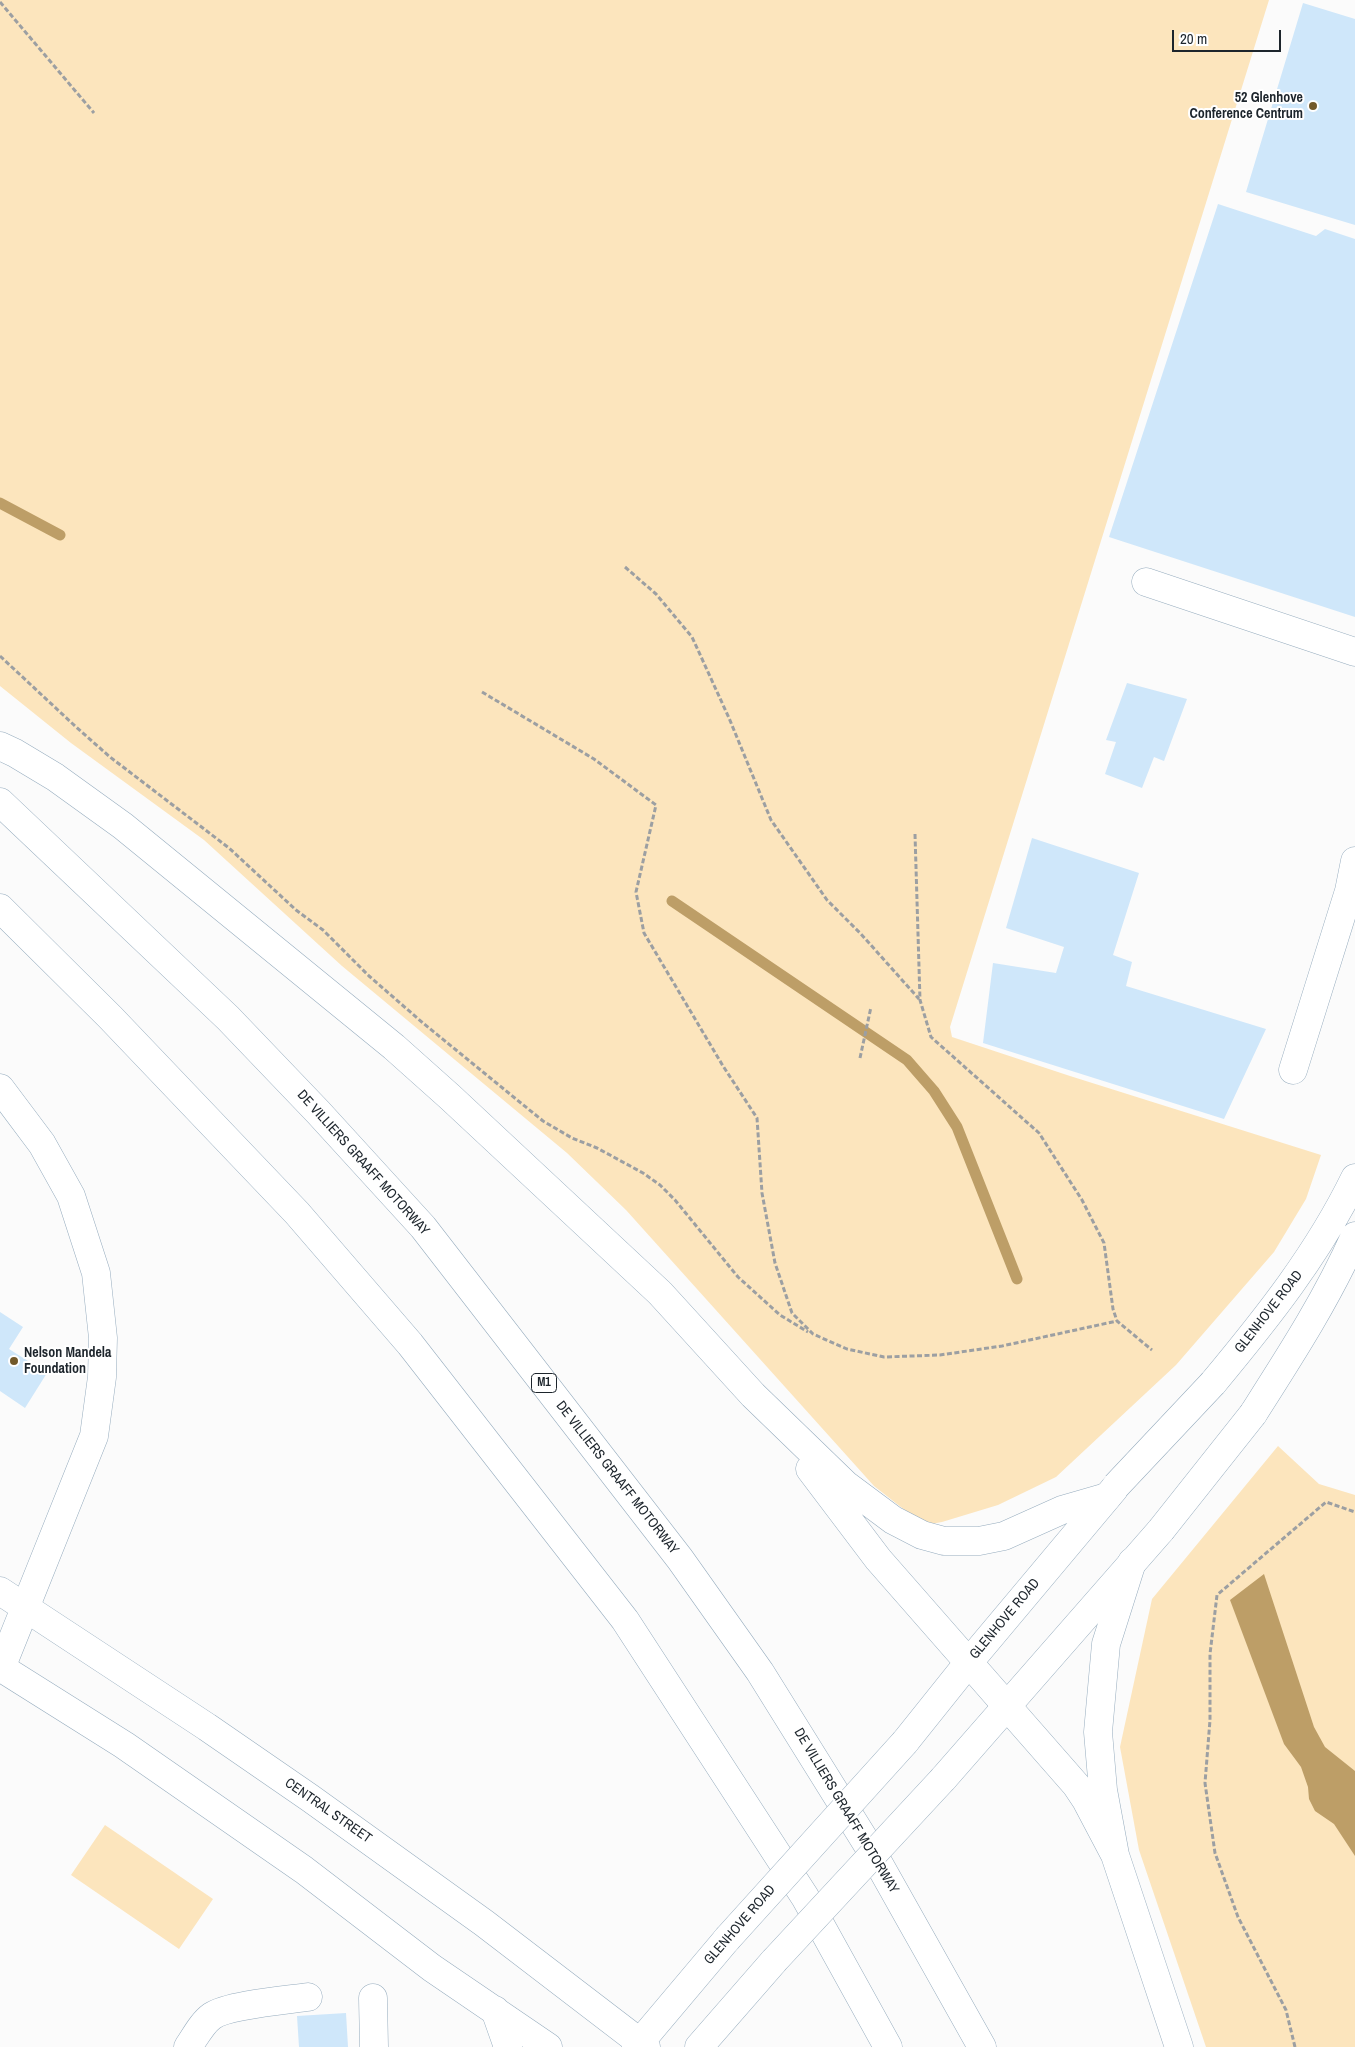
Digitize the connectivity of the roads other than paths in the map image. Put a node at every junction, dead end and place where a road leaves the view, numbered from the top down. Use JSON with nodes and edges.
{"nodes":[{"id":1,"x":1146,"y":582,"type":"dead end"},
{"id":2,"x":1355,"y":652,"type":"edge"},
{"id":3,"x":0,"y":746,"type":"edge"},
{"id":4,"x":0,"y":802,"type":"edge"},
{"id":5,"x":1355,"y":861,"type":"edge"},
{"id":6,"x":0,"y":908,"type":"edge"},
{"id":7,"x":1293,"y":1070,"type":"dead end"},
{"id":8,"x":0,"y":1088,"type":"edge"},
{"id":9,"x":1355,"y":1178,"type":"edge"},
{"id":10,"x":1355,"y":1236,"type":"edge"},
{"id":11,"x":753,"y":1395,"type":"junction"},
{"id":12,"x":1112,"y":1492,"type":"junction"},
{"id":13,"x":1132,"y":1562,"type":"junction"},
{"id":14,"x":0,"y":1591,"type":"edge"},
{"id":15,"x":26,"y":1607,"type":"junction"},
{"id":16,"x":969,"y":1662,"type":"junction"},
{"id":17,"x":0,"y":1668,"type":"edge"},
{"id":18,"x":1007,"y":1707,"type":"junction"},
{"id":19,"x":1114,"y":1855,"type":"junction"},
{"id":20,"x":308,"y":1997,"type":"dead end"},
{"id":21,"x":373,"y":1998,"type":"dead end"},
{"id":22,"x":495,"y":2010,"type":"junction"},
{"id":23,"x":641,"y":2045,"type":"edge"},
{"id":24,"x":188,"y":2047,"type":"edge"},
{"id":25,"x":374,"y":2047,"type":"edge"},
{"id":26,"x":508,"y":2047,"type":"edge"},
{"id":27,"x":548,"y":2047,"type":"edge"},
{"id":28,"x":699,"y":2047,"type":"edge"},
{"id":29,"x":888,"y":2047,"type":"edge"},
{"id":30,"x":982,"y":2047,"type":"edge"},
{"id":31,"x":1179,"y":2047,"type":"edge"}],
"edges":[{"from":1,"to":2,"type":"main road"},
{"from":3,"to":11,"type":"main road"},
{"from":4,"to":30,"type":"main road","name":"DE VILLIERS GRAAFF MOTORWAY","number":"M1"},
{"from":5,"to":7,"type":"main road"},
{"from":6,"to":29,"type":"main road"},
{"from":8,"to":15,"type":"main road"},
{"from":9,"to":12,"type":"main road","name":"GLENHOVE ROAD","bridge":true},
{"from":10,"to":13,"type":"main road","bridge":true},
{"from":11,"to":12,"type":"main road"},
{"from":11,"to":16,"type":"main road"},
{"from":12,"to":16,"type":"main road","name":"GLENHOVE ROAD"},
{"from":13,"to":18,"type":"main road"},
{"from":13,"to":19,"type":"main road"},
{"from":14,"to":15,"type":"main road","name":"CENTRAL STREET"},
{"from":15,"to":17,"type":"main road"},
{"from":15,"to":23,"type":"main road","name":"CENTRAL STREET"},
{"from":16,"to":18,"type":"main road"},
{"from":16,"to":23,"type":"main road","name":"GLENHOVE ROAD","bridge":true},
{"from":17,"to":22,"type":"main road"},
{"from":18,"to":19,"type":"main road"},
{"from":18,"to":28,"type":"main road","bridge":true},
{"from":19,"to":31,"type":"main road"},
{"from":20,"to":24,"type":"main road"},
{"from":21,"to":25,"type":"main road"},
{"from":22,"to":26,"type":"main road"},
{"from":22,"to":27,"type":"main road"}]}
